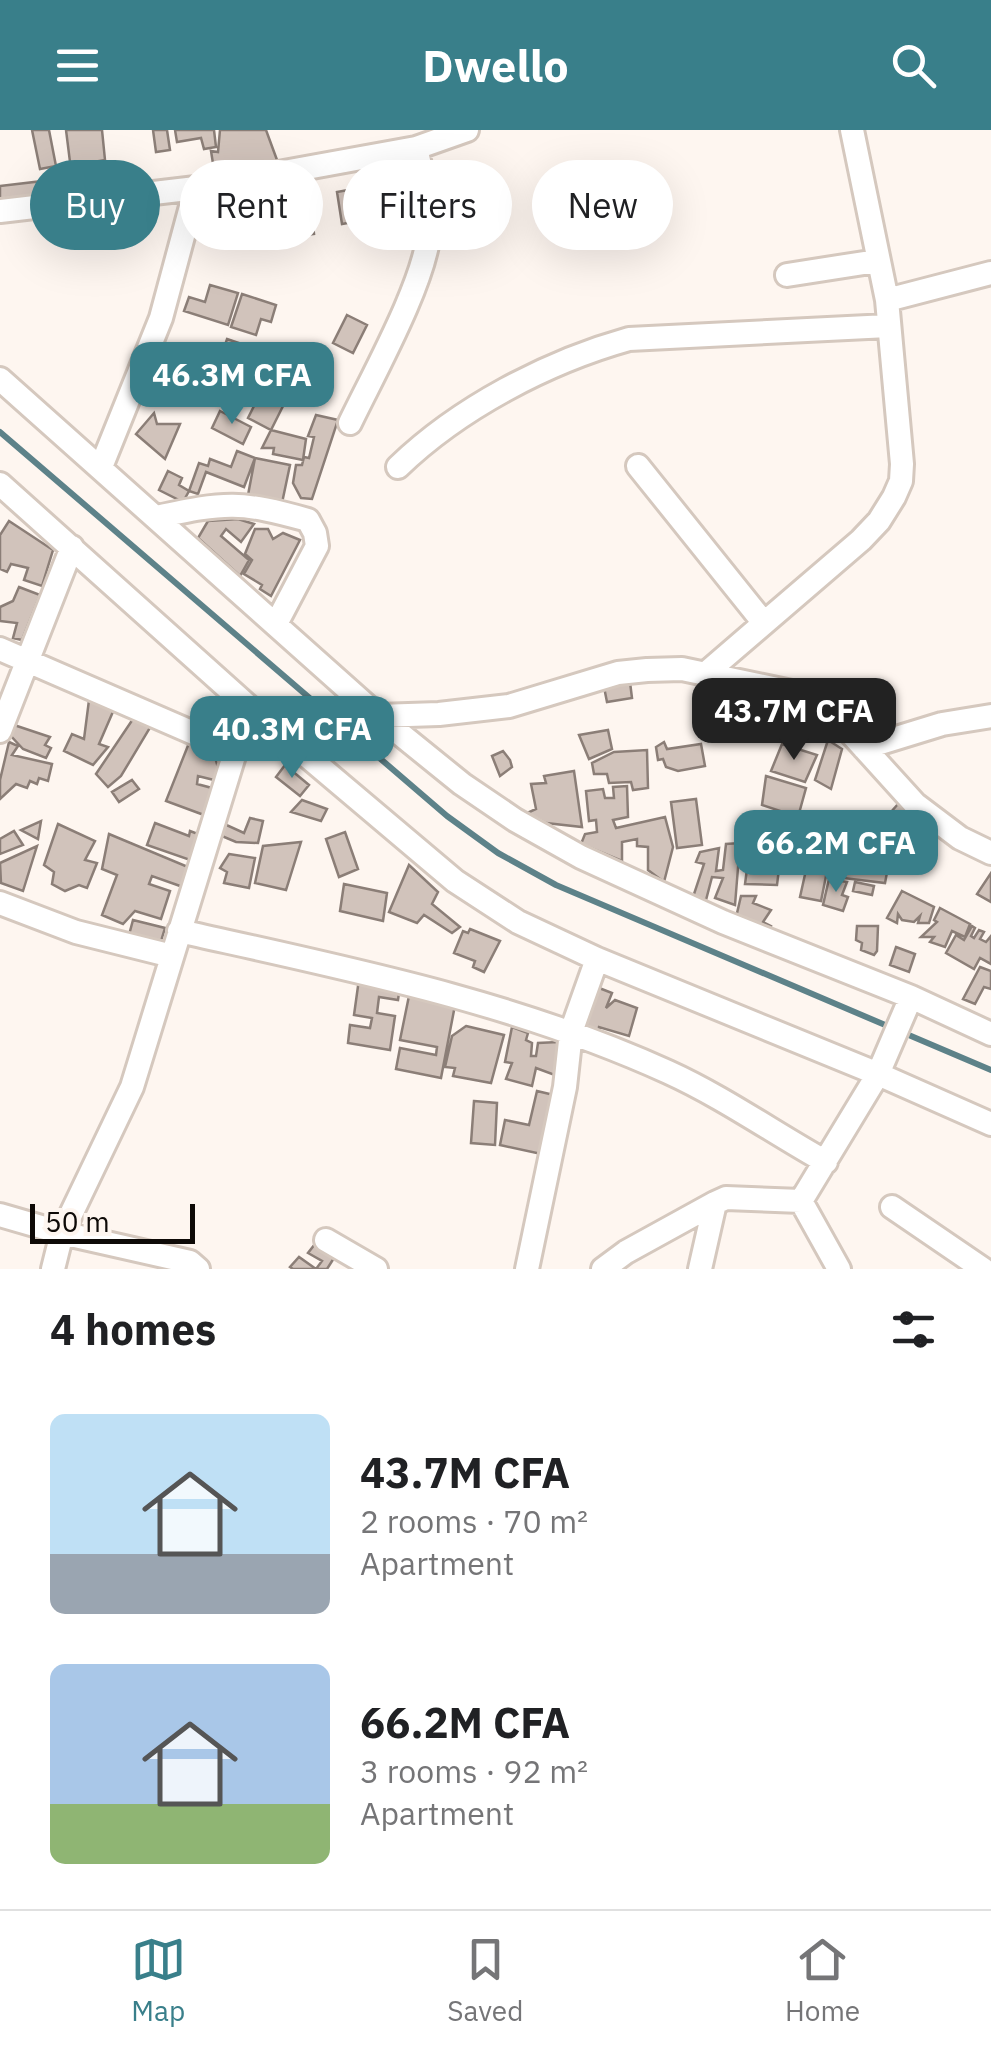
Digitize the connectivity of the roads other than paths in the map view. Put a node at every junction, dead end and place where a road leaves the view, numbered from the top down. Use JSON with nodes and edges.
{"nodes":[{"id":1,"x":466,"y":130,"type":"edge"},
{"id":2,"x":852,"y":130,"type":"edge"},
{"id":3,"x":416,"y":148,"type":"junction"},
{"id":4,"x":323,"y":165,"type":"edge"},
{"id":5,"x":180,"y":190,"type":"edge"},
{"id":6,"x":0,"y":210,"type":"edge"},
{"id":7,"x":180,"y":247,"type":"edge"},
{"id":8,"x":878,"y":261,"type":"junction"},
{"id":9,"x":991,"y":273,"type":"edge"},
{"id":10,"x":787,"y":275,"type":"dead end"},
{"id":11,"x":887,"y":300,"type":"junction"},
{"id":12,"x":888,"y":326,"type":"junction"},
{"id":13,"x":0,"y":379,"type":"edge"},
{"id":14,"x":350,"y":424,"type":"dead end"},
{"id":15,"x":398,"y":466,"type":"dead end"},
{"id":16,"x":638,"y":466,"type":"dead end"},
{"id":17,"x":101,"y":467,"type":"junction"},
{"id":18,"x":0,"y":484,"type":"edge"},
{"id":19,"x":157,"y":516,"type":"junction"},
{"id":20,"x":72,"y":547,"type":"junction"},
{"id":21,"x":764,"y":623,"type":"junction"},
{"id":22,"x":276,"y":624,"type":"junction"},
{"id":23,"x":0,"y":650,"type":"edge"},
{"id":24,"x":26,"y":659,"type":"junction"},
{"id":25,"x":705,"y":674,"type":"junction"},
{"id":26,"x":249,"y":707,"type":"junction"},
{"id":27,"x":378,"y":716,"type":"junction"},
{"id":28,"x":991,"y":716,"type":"edge"},
{"id":29,"x":0,"y":730,"type":"edge"},
{"id":30,"x":864,"y":748,"type":"junction"},
{"id":31,"x":235,"y":751,"type":"junction"},
{"id":32,"x":991,"y":853,"type":"edge"},
{"id":33,"x":0,"y":903,"type":"edge"},
{"id":34,"x":180,"y":931,"type":"junction"},
{"id":35,"x":172,"y":956,"type":"junction"},
{"id":36,"x":597,"y":959,"type":"junction"},
{"id":37,"x":910,"y":997,"type":"junction"},
{"id":38,"x":991,"y":1009,"type":"edge"},
{"id":39,"x":570,"y":1032,"type":"junction"},
{"id":40,"x":986,"y":1032,"type":"edge"},
{"id":41,"x":881,"y":1066,"type":"junction"},
{"id":42,"x":991,"y":1124,"type":"edge"},
{"id":43,"x":826,"y":1162,"type":"junction"},
{"id":44,"x":801,"y":1201,"type":"junction"},
{"id":45,"x":714,"y":1203,"type":"junction"},
{"id":46,"x":892,"y":1207,"type":"dead end"},
{"id":47,"x":0,"y":1215,"type":"edge"},
{"id":48,"x":62,"y":1233,"type":"junction"},
{"id":49,"x":326,"y":1240,"type":"dead end"},
{"id":50,"x":53,"y":1269,"type":"edge"},
{"id":51,"x":198,"y":1269,"type":"edge"},
{"id":52,"x":376,"y":1269,"type":"edge"},
{"id":53,"x":527,"y":1269,"type":"edge"},
{"id":54,"x":603,"y":1269,"type":"edge"},
{"id":55,"x":700,"y":1269,"type":"edge"},
{"id":56,"x":839,"y":1269,"type":"edge"},
{"id":57,"x":983,"y":1269,"type":"edge"}],
"edges":[{"from":1,"to":3,"type":"street"},
{"from":2,"to":8,"type":"street"},
{"from":3,"to":4,"type":"street"},
{"from":3,"to":14,"type":"street"},
{"from":5,"to":6,"type":"street"},
{"from":7,"to":17,"type":"street"},
{"from":8,"to":10,"type":"street"},
{"from":8,"to":11,"type":"street"},
{"from":9,"to":11,"type":"street"},
{"from":11,"to":12,"type":"street"},
{"from":12,"to":15,"type":"street"},
{"from":12,"to":21,"type":"street"},
{"from":13,"to":17,"type":"street"},
{"from":16,"to":21,"type":"street"},
{"from":17,"to":19,"type":"street"},
{"from":18,"to":20,"type":"street"},
{"from":19,"to":22,"type":"street"},
{"from":19,"to":22,"type":"street"},
{"from":20,"to":24,"type":"street"},
{"from":20,"to":26,"type":"street"},
{"from":21,"to":25,"type":"street"},
{"from":22,"to":27,"type":"street"},
{"from":23,"to":24,"type":"street"},
{"from":24,"to":29,"type":"street"},
{"from":24,"to":31,"type":"street"},
{"from":25,"to":27,"type":"street"},
{"from":25,"to":30,"type":"street"},
{"from":26,"to":31,"type":"street"},
{"from":26,"to":36,"type":"street"},
{"from":27,"to":37,"type":"street"},
{"from":28,"to":30,"type":"street"},
{"from":30,"to":32,"type":"street"},
{"from":31,"to":34,"type":"street"},
{"from":33,"to":35,"type":"street"},
{"from":34,"to":35,"type":"street"},
{"from":34,"to":39,"type":"street"},
{"from":35,"to":48,"type":"street"},
{"from":36,"to":39,"type":"street"},
{"from":36,"to":41,"type":"street"},
{"from":37,"to":40,"type":"street"},
{"from":37,"to":41,"type":"street"},
{"from":38,"to":40,"type":"street"},
{"from":39,"to":43,"type":"street"},
{"from":39,"to":53,"type":"street"},
{"from":41,"to":42,"type":"street"},
{"from":41,"to":43,"type":"street"},
{"from":43,"to":44,"type":"street"},
{"from":44,"to":45,"type":"street"},
{"from":44,"to":56,"type":"street"},
{"from":45,"to":54,"type":"street"},
{"from":45,"to":55,"type":"street"},
{"from":46,"to":57,"type":"street"},
{"from":47,"to":48,"type":"street"},
{"from":48,"to":50,"type":"street"},
{"from":48,"to":51,"type":"street"},
{"from":49,"to":52,"type":"street"}]}
